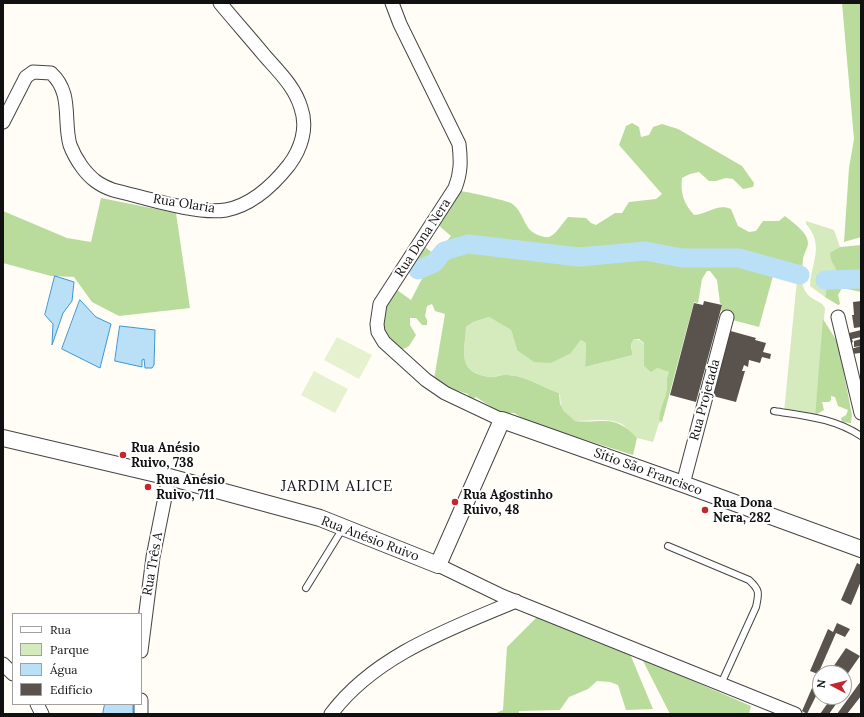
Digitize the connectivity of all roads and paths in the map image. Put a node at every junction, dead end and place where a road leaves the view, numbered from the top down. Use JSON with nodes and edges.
{"nodes":[{"id":1,"x":220,"y":3,"type":"edge"},
{"id":2,"x":392,"y":3,"type":"edge"},
{"id":3,"x":3,"y":122,"type":"edge"},
{"id":4,"x":727,"y":317,"type":"dead end"},
{"id":5,"x":838,"y":317,"type":"dead end"},
{"id":6,"x":774,"y":411,"type":"dead end"},
{"id":7,"x":861,"y":413,"type":"edge"},
{"id":8,"x":502,"y":420,"type":"junction"},
{"id":9,"x":861,"y":436,"type":"edge"},
{"id":10,"x":3,"y":438,"type":"edge"},
{"id":11,"x":169,"y":478,"type":"junction"},
{"id":12,"x":683,"y":484,"type":"junction"},
{"id":13,"x":343,"y":528,"type":"junction"},
{"id":14,"x":668,"y":546,"type":"dead end"},
{"id":15,"x":861,"y":549,"type":"edge"},
{"id":16,"x":438,"y":565,"type":"junction"},
{"id":17,"x":306,"y":588,"type":"dead end"},
{"id":18,"x":516,"y":601,"type":"junction"},
{"id":19,"x":142,"y":643,"type":"edge"},
{"id":20,"x":3,"y":664,"type":"edge"},
{"id":21,"x":12,"y":673,"type":"edge"},
{"id":22,"x":721,"y":684,"type":"junction"},
{"id":23,"x":38,"y":705,"type":"edge"},
{"id":24,"x":42,"y":714,"type":"edge"},
{"id":25,"x":331,"y":714,"type":"edge"},
{"id":26,"x":795,"y":714,"type":"edge"}],
"edges":[{"from":1,"to":3,"type":"street","name":"Rua Olaria"},
{"from":2,"to":8,"type":"street","name":"Rua Dona Nera"},
{"from":4,"to":12,"type":"street","name":"Rua Projetada"},
{"from":5,"to":7,"type":"street"},
{"from":6,"to":9,"type":"lane"},
{"from":8,"to":12,"type":"street","name":"Sítio São Francisco"},
{"from":8,"to":16,"type":"street"},
{"from":10,"to":11,"type":"street","name":"Rua Anésio Ruivo"},
{"from":11,"to":13,"type":"street","name":"Rua Anésio Ruivo"},
{"from":11,"to":19,"type":"street","name":"Rua Três A"},
{"from":12,"to":15,"type":"street","name":"Sítio São Francisco"},
{"from":13,"to":16,"type":"street","name":"Rua Anésio Ruivo"},
{"from":13,"to":17,"type":"lane"},
{"from":14,"to":22,"type":"lane"},
{"from":16,"to":18,"type":"street","name":"Rua Anésio Ruivo"},
{"from":18,"to":22,"type":"street","name":"Rua Anésio Ruivo"},
{"from":18,"to":25,"type":"street"},
{"from":20,"to":21,"type":"street"},
{"from":22,"to":26,"type":"street","name":"Rua Anésio Ruivo"},
{"from":23,"to":24,"type":"street"}]}
